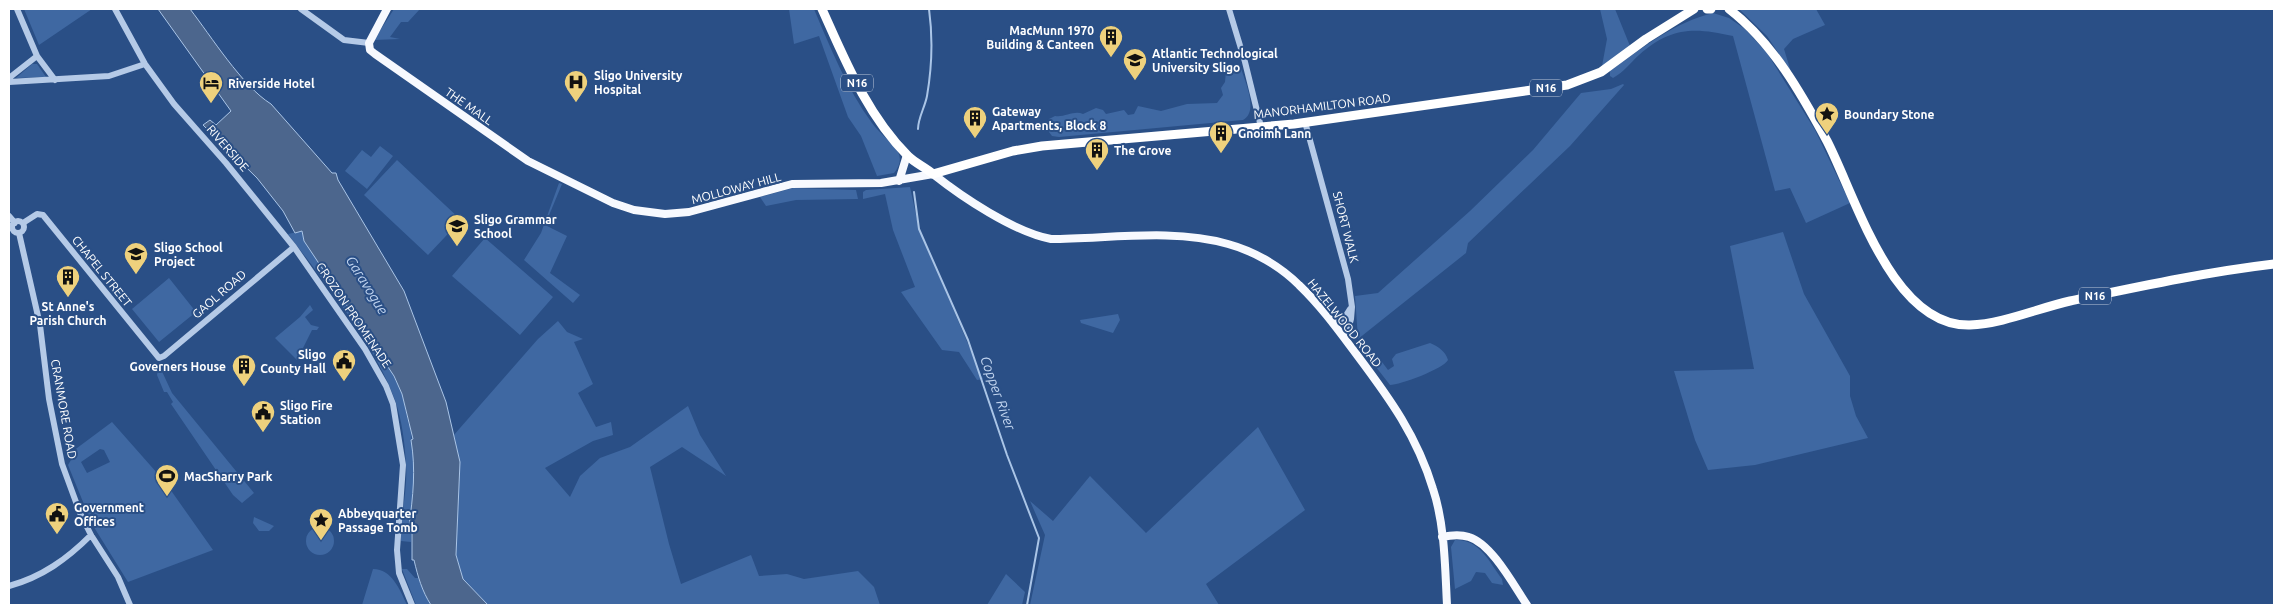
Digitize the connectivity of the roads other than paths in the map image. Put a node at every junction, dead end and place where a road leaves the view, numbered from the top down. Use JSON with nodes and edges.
{"nodes":[{"id":1,"x":17,"y":9,"type":"edge"},
{"id":2,"x":115,"y":9,"type":"edge"},
{"id":3,"x":301,"y":9,"type":"edge"},
{"id":4,"x":387,"y":9,"type":"edge"},
{"id":5,"x":822,"y":9,"type":"edge"},
{"id":6,"x":1229,"y":9,"type":"edge"},
{"id":7,"x":1694,"y":9,"type":"edge"},
{"id":8,"x":1707,"y":9,"type":"edge"},
{"id":9,"x":1711,"y":9,"type":"edge"},
{"id":10,"x":1729,"y":9,"type":"edge"},
{"id":11,"x":369,"y":43,"type":"junction"},
{"id":12,"x":37,"y":56,"type":"junction"},
{"id":13,"x":145,"y":64,"type":"junction"},
{"id":14,"x":9,"y":78,"type":"edge"},
{"id":15,"x":55,"y":80,"type":"junction"},
{"id":16,"x":9,"y":82,"type":"edge"},
{"id":17,"x":1305,"y":122,"type":"junction"},
{"id":18,"x":1261,"y":126,"type":"junction"},
{"id":19,"x":888,"y":132,"type":"junction"},
{"id":20,"x":908,"y":155,"type":"junction"},
{"id":21,"x":922,"y":165,"type":"junction"},
{"id":22,"x":933,"y":174,"type":"junction"},
{"id":23,"x":899,"y":181,"type":"junction"},
{"id":24,"x":634,"y":210,"type":"joint"},
{"id":25,"x":9,"y":216,"type":"edge"},
{"id":26,"x":15,"y":223,"type":"junction"},
{"id":27,"x":23,"y":223,"type":"junction"},
{"id":28,"x":19,"y":233,"type":"junction"},
{"id":29,"x":294,"y":247,"type":"junction"},
{"id":30,"x":2274,"y":264,"type":"edge"},
{"id":31,"x":1352,"y":307,"type":"junction"},
{"id":32,"x":1329,"y":319,"type":"junction"},
{"id":33,"x":1343,"y":336,"type":"junction"},
{"id":34,"x":159,"y":358,"type":"joint"},
{"id":35,"x":91,"y":535,"type":"junction"},
{"id":36,"x":1442,"y":537,"type":"junction"},
{"id":37,"x":9,"y":586,"type":"edge"},
{"id":38,"x":130,"y":605,"type":"edge"},
{"id":39,"x":412,"y":605,"type":"edge"},
{"id":40,"x":1447,"y":605,"type":"edge"},
{"id":41,"x":1528,"y":605,"type":"edge"}],
"edges":[{"from":1,"to":12,"type":"street"},
{"from":2,"to":13,"type":"street","name":"RIVERSIDE"},
{"from":3,"to":11,"type":"street"},
{"from":4,"to":11,"type":"main road"},
{"from":5,"to":19,"type":"highway","number":"N16"},
{"from":6,"to":18,"type":"street"},
{"from":7,"to":17,"type":"highway","name":"MANORHAMILTON ROAD","number":"N16"},
{"from":8,"to":9,"type":"highway"},
{"from":10,"to":30,"type":"highway","number":"N16"},
{"from":11,"to":24,"type":"main road","name":"THE MALL"},
{"from":12,"to":14,"type":"street"},
{"from":12,"to":15,"type":"street"},
{"from":13,"to":15,"type":"street"},
{"from":13,"to":29,"type":"street","name":"RIVERSIDE"},
{"from":15,"to":16,"type":"street"},
{"from":17,"to":18,"type":"highway","name":"MANORHAMILTON ROAD","number":"N16"},
{"from":17,"to":31,"type":"street","name":"SHORT WALK"},
{"from":18,"to":22,"type":"highway","name":"MANORHAMILTON ROAD","number":"N16"},
{"from":19,"to":20,"type":"highway","number":"N16"},
{"from":19,"to":21,"type":"highway","number":"N16"},
{"from":20,"to":21,"type":"highway","number":"N16"},
{"from":20,"to":23,"type":"main road"},
{"from":21,"to":22,"type":"highway","number":"N16"},
{"from":22,"to":23,"type":"main road","name":"MOLLOWAY HILL"},
{"from":22,"to":32,"type":"main road","name":"HAZELWOOD ROAD"},
{"from":23,"to":24,"type":"main road","name":"MOLLOWAY HILL"},
{"from":25,"to":26,"type":"street","name":"CRANMORE ROAD"},
{"from":26,"to":27,"type":"street"},
{"from":26,"to":28,"type":"street","name":"CRANMORE ROAD"},
{"from":27,"to":28,"type":"street"},
{"from":27,"to":34,"type":"street","name":"CHAPEL STREET"},
{"from":28,"to":35,"type":"street","name":"CRANMORE ROAD"},
{"from":29,"to":34,"type":"street","name":"GAOL ROAD"},
{"from":29,"to":39,"type":"street","name":"CROZON PROMENADE"},
{"from":31,"to":32,"type":"street"},
{"from":31,"to":33,"type":"street","name":"SHORT WALK"},
{"from":32,"to":33,"type":"main road","name":"HAZELWOOD ROAD"},
{"from":33,"to":36,"type":"main road","name":"HAZELWOOD ROAD"},
{"from":35,"to":37,"type":"street"},
{"from":35,"to":38,"type":"street","name":"CRANMORE ROAD"},
{"from":36,"to":40,"type":"main road","name":"HAZELWOOD ROAD"},
{"from":36,"to":41,"type":"main road"}]}
